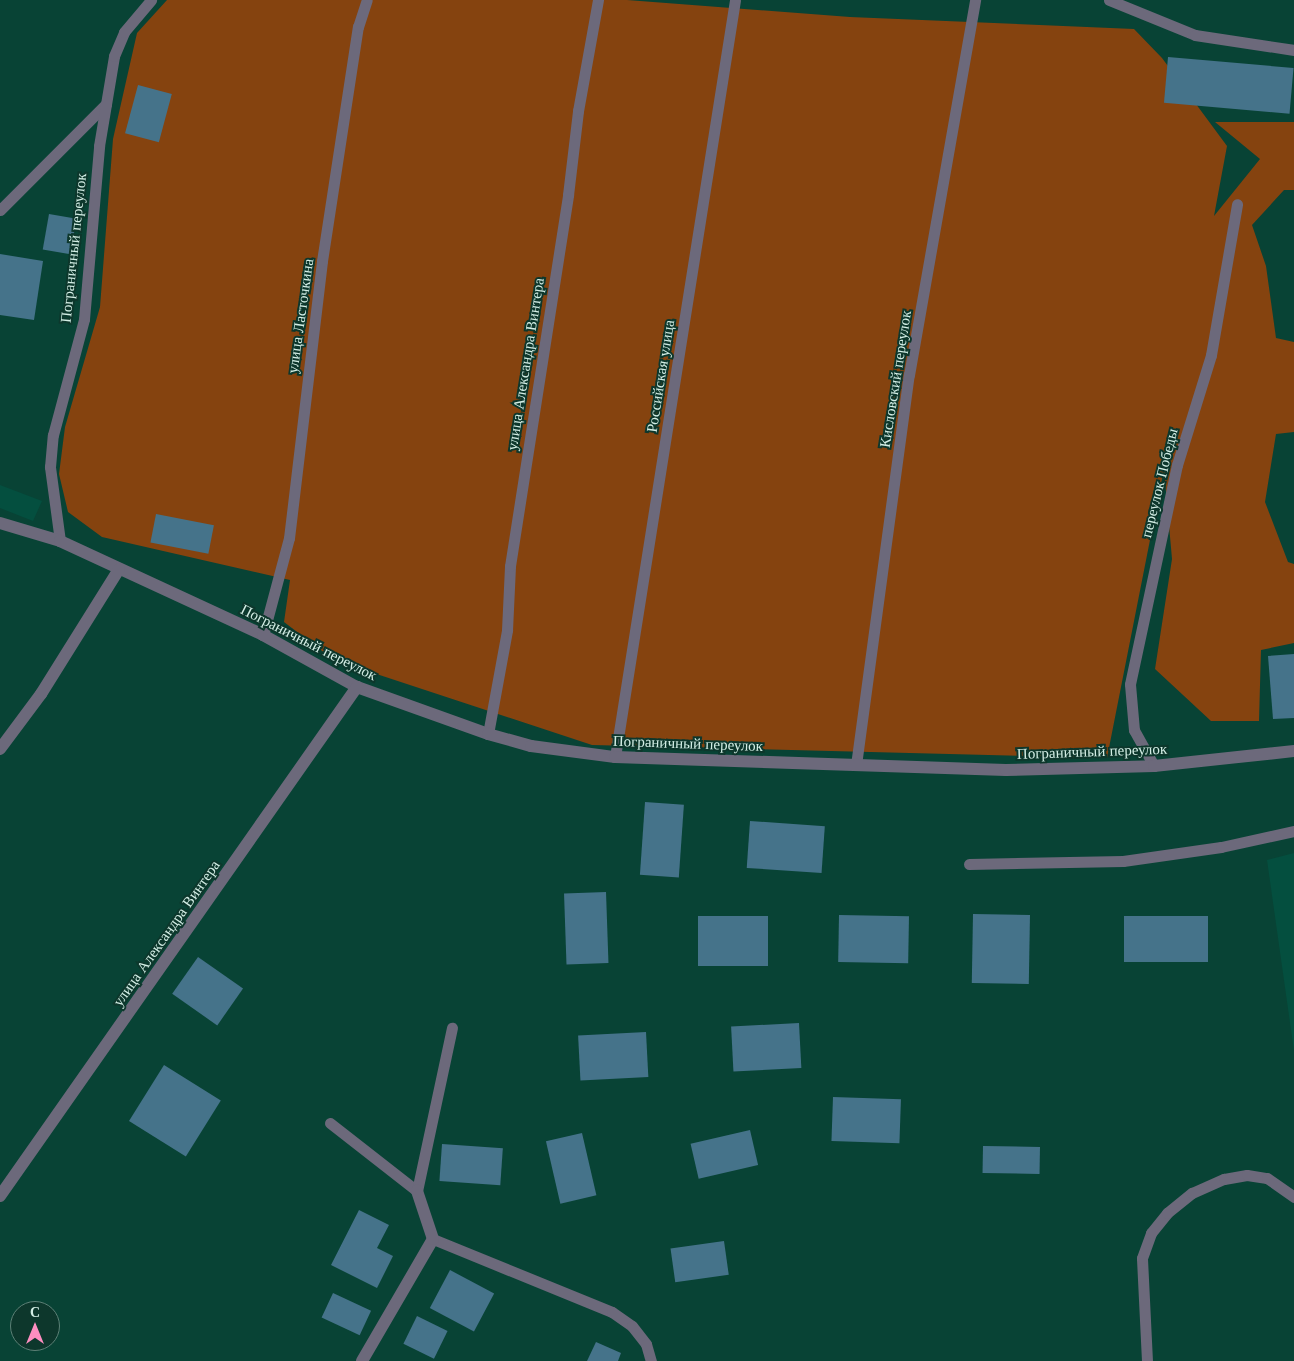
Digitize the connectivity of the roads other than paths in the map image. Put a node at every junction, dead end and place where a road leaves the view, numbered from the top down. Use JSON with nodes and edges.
{"nodes":[{"id":1,"x":151,"y":0,"type":"edge"},
{"id":2,"x":367,"y":0,"type":"edge"},
{"id":3,"x":598,"y":0,"type":"edge"},
{"id":4,"x":735,"y":0,"type":"edge"},
{"id":5,"x":975,"y":0,"type":"edge"},
{"id":6,"x":1109,"y":0,"type":"edge"},
{"id":7,"x":1294,"y":50,"type":"edge"},
{"id":8,"x":106,"y":104,"type":"junction"},
{"id":9,"x":1238,"y":204,"type":"dead end"},
{"id":10,"x":0,"y":210,"type":"edge"},
{"id":11,"x":0,"y":523,"type":"edge"},
{"id":12,"x":60,"y":541,"type":"junction"},
{"id":13,"x":119,"y":569,"type":"junction"},
{"id":14,"x":263,"y":635,"type":"junction"},
{"id":15,"x":357,"y":687,"type":"junction"},
{"id":16,"x":488,"y":734,"type":"junction"},
{"id":17,"x":0,"y":749,"type":"edge"},
{"id":18,"x":1294,"y":750,"type":"edge"},
{"id":19,"x":615,"y":757,"type":"junction"},
{"id":20,"x":856,"y":765,"type":"junction"},
{"id":21,"x":1154,"y":766,"type":"junction"},
{"id":22,"x":1294,"y":831,"type":"edge"},
{"id":23,"x":969,"y":864,"type":"dead end"},
{"id":24,"x":452,"y":1028,"type":"dead end"},
{"id":25,"x":330,"y":1123,"type":"dead end"},
{"id":26,"x":417,"y":1190,"type":"junction"},
{"id":27,"x":0,"y":1196,"type":"edge"},
{"id":28,"x":1294,"y":1197,"type":"edge"},
{"id":29,"x":433,"y":1239,"type":"junction"},
{"id":30,"x":362,"y":1361,"type":"edge"},
{"id":31,"x":651,"y":1361,"type":"edge"},
{"id":32,"x":1147,"y":1361,"type":"edge"}],
"edges":[{"from":1,"to":8,"type":"lane","name":"Пограничный переулок"},
{"from":2,"to":14,"type":"lane","name":"улица Ласточкина"},
{"from":3,"to":16,"type":"lane","name":"улица Александра Винтера"},
{"from":4,"to":19,"type":"lane","name":"Российская улица"},
{"from":5,"to":20,"type":"lane","name":"Кисловский переулок"},
{"from":6,"to":7,"type":"lane"},
{"from":8,"to":10,"type":"lane"},
{"from":8,"to":12,"type":"lane","name":"Пограничный переулок"},
{"from":9,"to":21,"type":"lane","name":"переулок Победы"},
{"from":11,"to":12,"type":"street","name":"Пограничный переулок"},
{"from":12,"to":13,"type":"street","name":"Пограничный переулок"},
{"from":13,"to":14,"type":"street","name":"Пограничный переулок"},
{"from":13,"to":17,"type":"street"},
{"from":14,"to":15,"type":"street","name":"Пограничный переулок"},
{"from":15,"to":16,"type":"street","name":"Пограничный переулок"},
{"from":15,"to":27,"type":"street","name":"улица Александра Винтера"},
{"from":16,"to":19,"type":"street","name":"Пограничный переулок"},
{"from":18,"to":21,"type":"street","name":"Пограничный переулок"},
{"from":19,"to":20,"type":"street","name":"Пограничный переулок"},
{"from":20,"to":21,"type":"street","name":"Пограничный переулок"},
{"from":22,"to":23,"type":"lane"},
{"from":24,"to":26,"type":"lane"},
{"from":25,"to":26,"type":"lane"},
{"from":26,"to":29,"type":"street"},
{"from":28,"to":32,"type":"lane"},
{"from":29,"to":30,"type":"street"},
{"from":29,"to":31,"type":"lane"}]}
